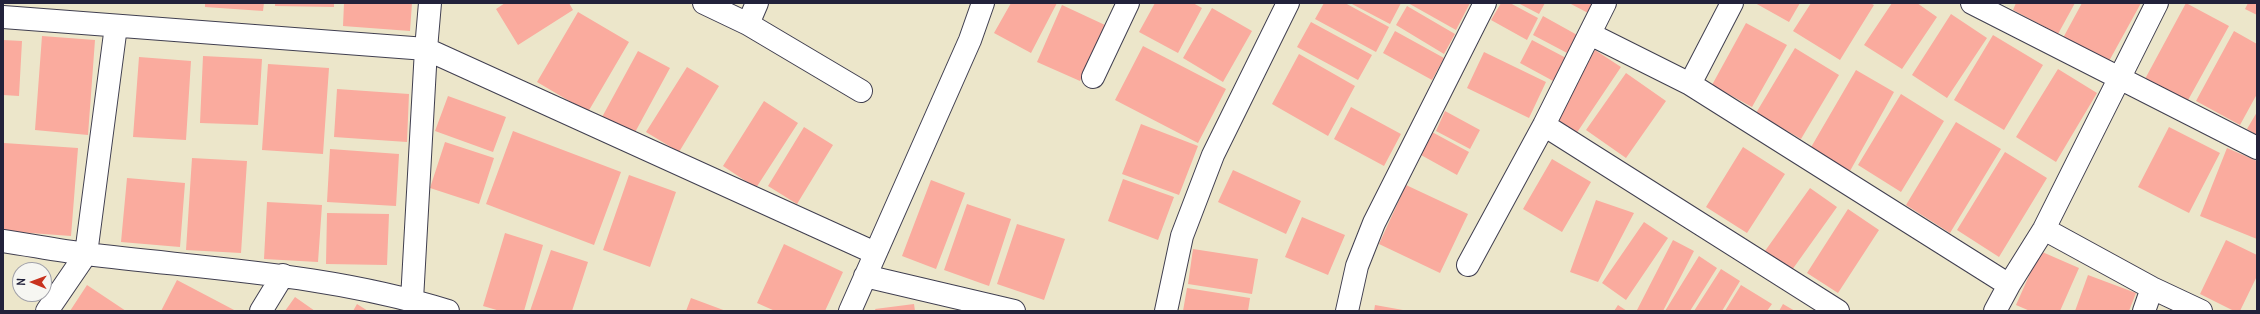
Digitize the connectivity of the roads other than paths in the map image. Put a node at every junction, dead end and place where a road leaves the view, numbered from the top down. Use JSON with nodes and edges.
{"nodes":[{"id":1,"x":430,"y":3,"type":"edge"},
{"id":2,"x":704,"y":3,"type":"edge"},
{"id":3,"x":758,"y":3,"type":"edge"},
{"id":4,"x":983,"y":3,"type":"edge"},
{"id":5,"x":1128,"y":3,"type":"edge"},
{"id":6,"x":1288,"y":3,"type":"edge"},
{"id":7,"x":1485,"y":3,"type":"edge"},
{"id":8,"x":1605,"y":3,"type":"edge"},
{"id":9,"x":1732,"y":3,"type":"edge"},
{"id":10,"x":1972,"y":3,"type":"edge"},
{"id":11,"x":2157,"y":3,"type":"edge"},
{"id":12,"x":3,"y":17,"type":"edge"},
{"id":13,"x":748,"y":24,"type":"junction"},
{"id":14,"x":116,"y":26,"type":"junction"},
{"id":15,"x":1590,"y":34,"type":"junction"},
{"id":16,"x":426,"y":49,"type":"junction"},
{"id":17,"x":1093,"y":77,"type":"dead end"},
{"id":18,"x":2120,"y":79,"type":"junction"},
{"id":19,"x":1690,"y":84,"type":"junction"},
{"id":20,"x":860,"y":91,"type":"dead end"},
{"id":21,"x":1544,"y":125,"type":"junction"},
{"id":22,"x":2257,"y":148,"type":"edge"},
{"id":23,"x":2044,"y":229,"type":"junction"},
{"id":24,"x":3,"y":241,"type":"edge"},
{"id":25,"x":875,"y":253,"type":"junction"},
{"id":26,"x":86,"y":254,"type":"junction"},
{"id":27,"x":1468,"y":265,"type":"dead end"},
{"id":28,"x":283,"y":275,"type":"junction"},
{"id":29,"x":865,"y":276,"type":"junction"},
{"id":30,"x":2009,"y":284,"type":"junction"},
{"id":31,"x":2152,"y":288,"type":"junction"},
{"id":32,"x":412,"y":300,"type":"junction"},
{"id":33,"x":47,"y":311,"type":"edge"},
{"id":34,"x":261,"y":311,"type":"edge"},
{"id":35,"x":448,"y":311,"type":"edge"},
{"id":36,"x":850,"y":311,"type":"edge"},
{"id":37,"x":1014,"y":311,"type":"edge"},
{"id":38,"x":1166,"y":311,"type":"edge"},
{"id":39,"x":1347,"y":311,"type":"edge"},
{"id":40,"x":1838,"y":311,"type":"edge"},
{"id":41,"x":1995,"y":311,"type":"edge"},
{"id":42,"x":2144,"y":311,"type":"edge"},
{"id":43,"x":2200,"y":311,"type":"edge"}],
"edges":[{"from":1,"to":16,"type":"street"},
{"from":2,"to":13,"type":"street"},
{"from":3,"to":13,"type":"street"},
{"from":4,"to":25,"type":"street"},
{"from":5,"to":17,"type":"street"},
{"from":6,"to":38,"type":"street"},
{"from":7,"to":39,"type":"street"},
{"from":8,"to":15,"type":"street"},
{"from":9,"to":19,"type":"street"},
{"from":10,"to":18,"type":"street"},
{"from":11,"to":18,"type":"street"},
{"from":12,"to":14,"type":"street"},
{"from":13,"to":20,"type":"street"},
{"from":14,"to":16,"type":"street"},
{"from":14,"to":26,"type":"street"},
{"from":15,"to":19,"type":"street"},
{"from":15,"to":21,"type":"street"},
{"from":16,"to":25,"type":"street"},
{"from":16,"to":32,"type":"street"},
{"from":18,"to":22,"type":"street"},
{"from":18,"to":23,"type":"street"},
{"from":19,"to":30,"type":"street"},
{"from":21,"to":27,"type":"street"},
{"from":21,"to":40,"type":"street"},
{"from":23,"to":30,"type":"street"},
{"from":23,"to":31,"type":"street"},
{"from":24,"to":26,"type":"street"},
{"from":25,"to":29,"type":"street"},
{"from":26,"to":28,"type":"street"},
{"from":26,"to":33,"type":"street"},
{"from":28,"to":32,"type":"street"},
{"from":28,"to":34,"type":"street"},
{"from":29,"to":36,"type":"street"},
{"from":29,"to":37,"type":"street"},
{"from":30,"to":41,"type":"street"},
{"from":31,"to":42,"type":"street"},
{"from":31,"to":43,"type":"street"},
{"from":32,"to":35,"type":"street"}]}
